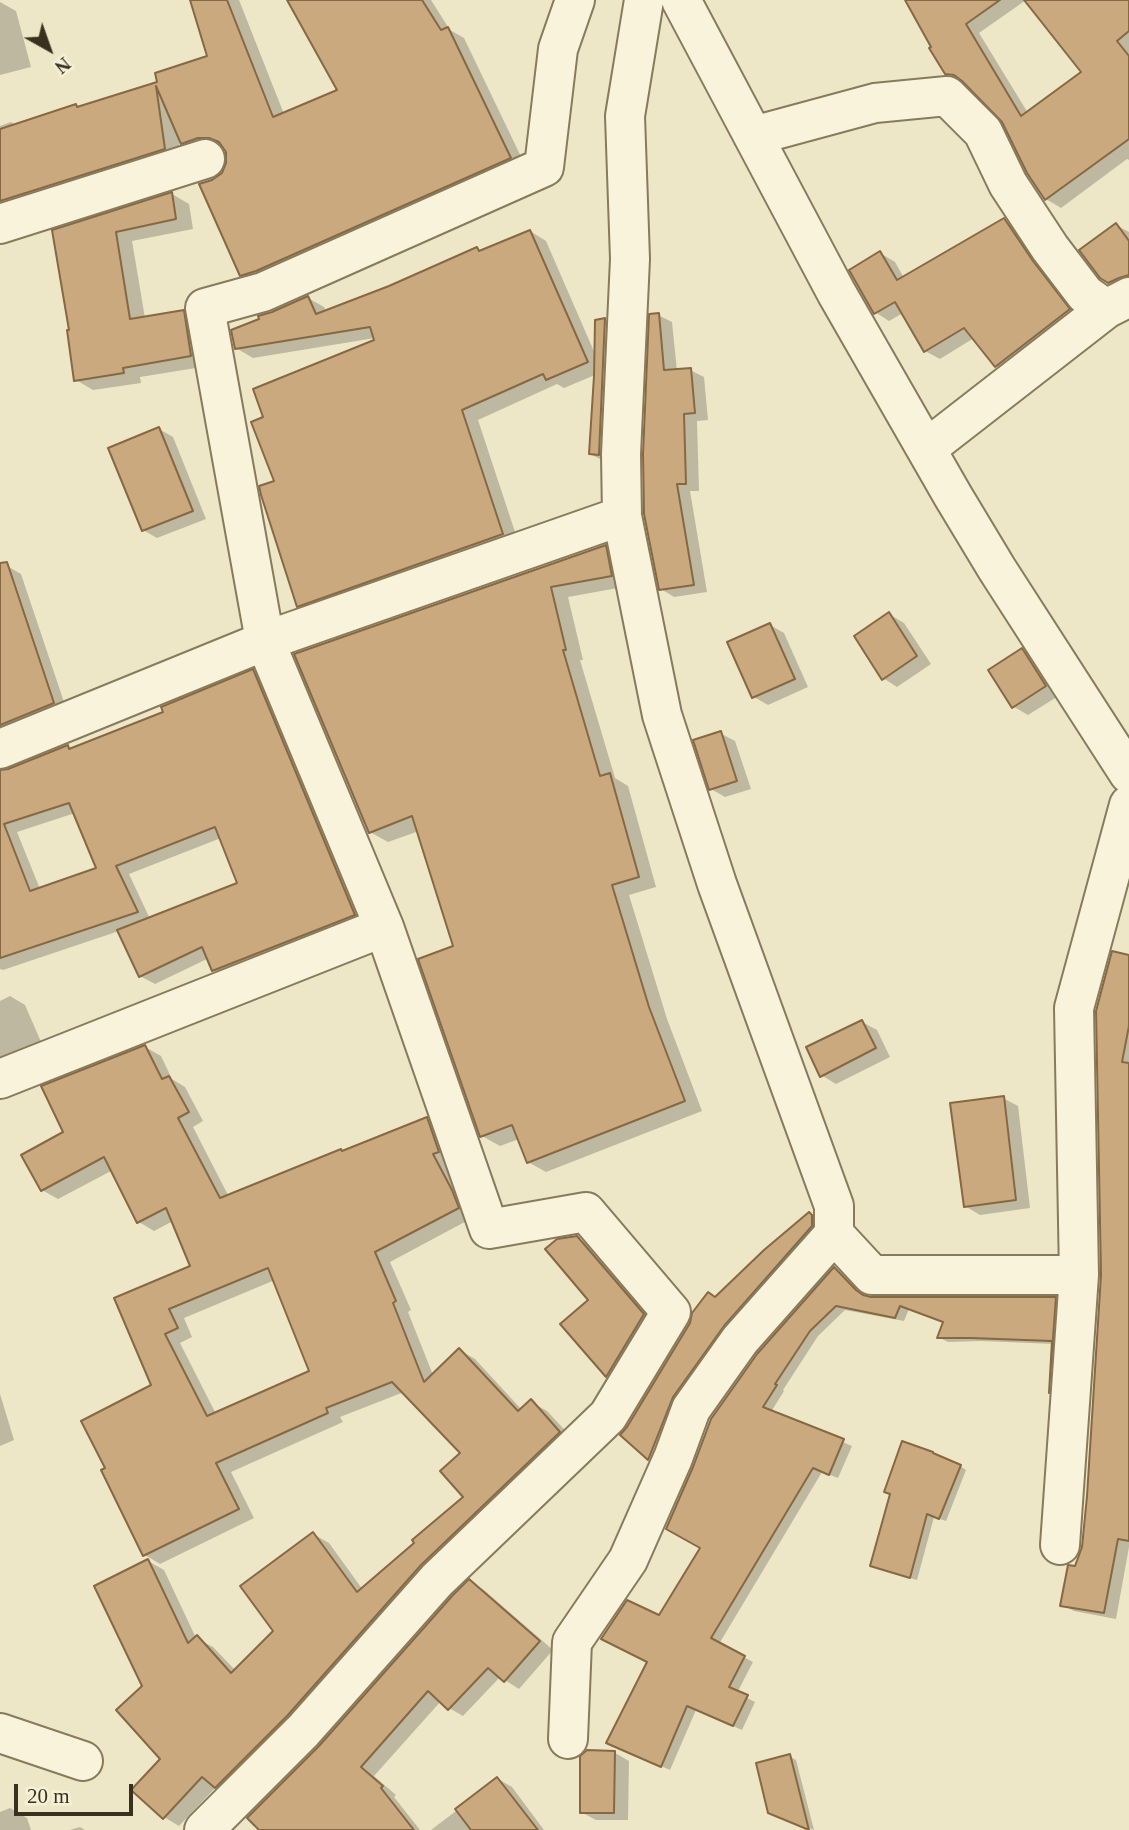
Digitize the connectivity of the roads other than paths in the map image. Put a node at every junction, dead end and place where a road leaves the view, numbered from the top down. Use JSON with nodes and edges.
{"nodes":[{"id":1,"x":575,"y":0,"type":"edge"},
{"id":2,"x":644,"y":0,"type":"edge"},
{"id":3,"x":681,"y":0,"type":"edge"},
{"id":4,"x":753,"y":136,"type":"junction"},
{"id":5,"x":205,"y":159,"type":"dead end"},
{"id":6,"x":0,"y":224,"type":"edge"},
{"id":7,"x":1118,"y":303,"type":"edge"},
{"id":8,"x":926,"y":449,"type":"junction"},
{"id":9,"x":622,"y":516,"type":"junction"},
{"id":10,"x":265,"y":640,"type":"junction"},
{"id":11,"x":0,"y":749,"type":"edge"},
{"id":12,"x":1129,"y":774,"type":"edge"},
{"id":13,"x":1129,"y":806,"type":"edge"},
{"id":14,"x":384,"y":927,"type":"junction"},
{"id":15,"x":0,"y":1079,"type":"edge"},
{"id":16,"x":834,"y":1234,"type":"junction"},
{"id":17,"x":1079,"y":1275,"type":"junction"},
{"id":18,"x":1059,"y":1545,"type":"dead end"},
{"id":19,"x":0,"y":1733,"type":"edge"},
{"id":20,"x":568,"y":1739,"type":"dead end"},
{"id":21,"x":83,"y":1761,"type":"dead end"},
{"id":22,"x":204,"y":1830,"type":"edge"}],
"edges":[{"from":1,"to":10,"type":"street"},
{"from":2,"to":9,"type":"street"},
{"from":3,"to":4,"type":"street"},
{"from":4,"to":7,"type":"street"},
{"from":4,"to":8,"type":"street"},
{"from":5,"to":6,"type":"street"},
{"from":7,"to":8,"type":"street"},
{"from":8,"to":12,"type":"street"},
{"from":9,"to":10,"type":"street"},
{"from":9,"to":16,"type":"street"},
{"from":10,"to":11,"type":"street"},
{"from":10,"to":14,"type":"street"},
{"from":13,"to":17,"type":"street"},
{"from":14,"to":15,"type":"street"},
{"from":14,"to":22,"type":"street"},
{"from":16,"to":17,"type":"street"},
{"from":16,"to":20,"type":"street"},
{"from":17,"to":18,"type":"street"},
{"from":19,"to":21,"type":"street"}]}
